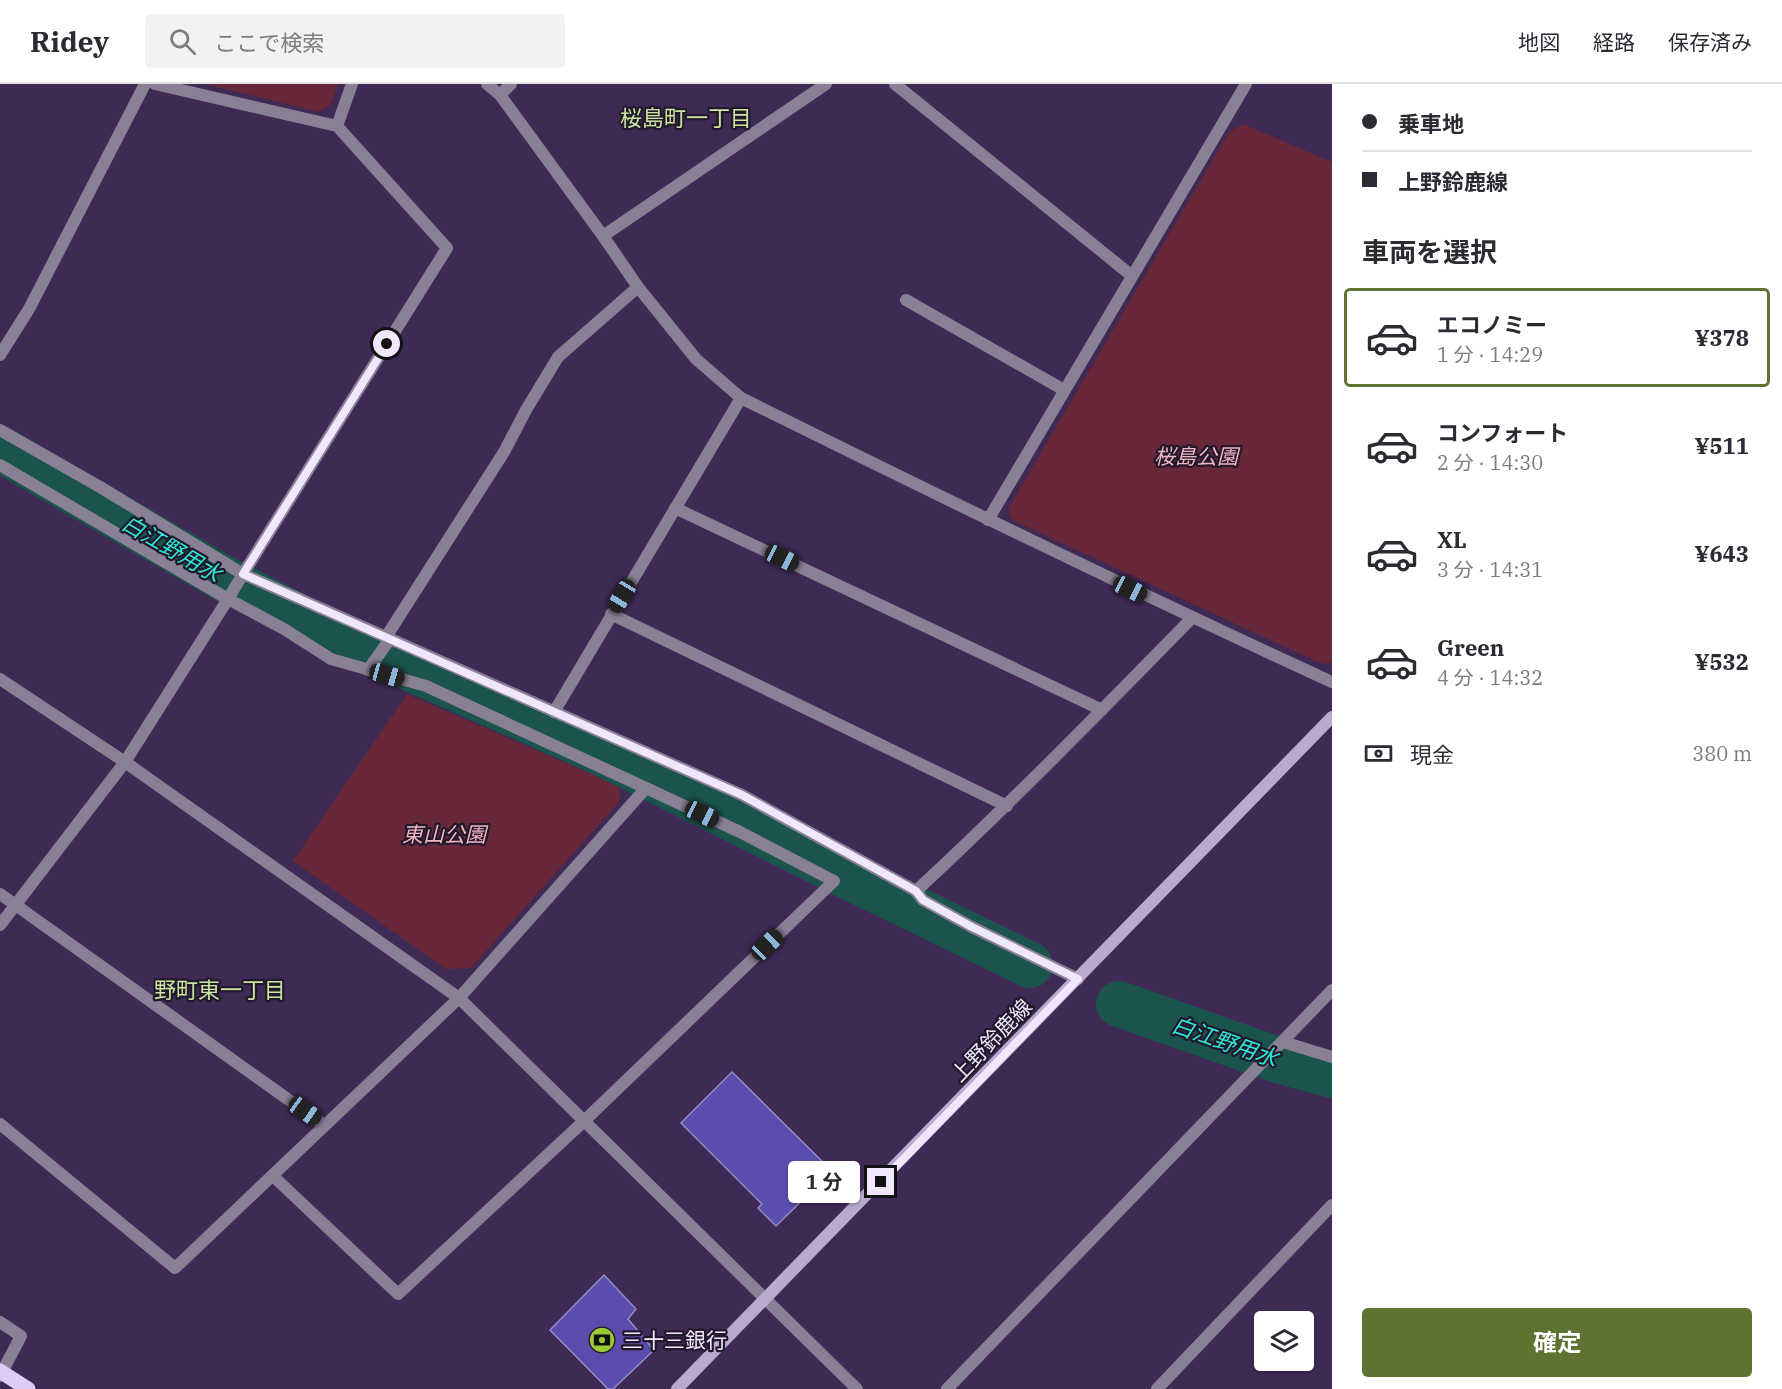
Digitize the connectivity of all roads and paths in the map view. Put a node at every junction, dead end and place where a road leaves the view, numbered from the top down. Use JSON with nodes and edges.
{"nodes":[{"id":1,"x":145,"y":84,"type":"edge"},
{"id":2,"x":155,"y":84,"type":"edge"},
{"id":3,"x":352,"y":84,"type":"edge"},
{"id":4,"x":487,"y":84,"type":"edge"},
{"id":5,"x":511,"y":84,"type":"edge"},
{"id":6,"x":826,"y":84,"type":"edge"},
{"id":7,"x":895,"y":84,"type":"edge"},
{"id":8,"x":1245,"y":84,"type":"edge"},
{"id":9,"x":500,"y":95,"type":"junction"},
{"id":10,"x":337,"y":126,"type":"junction"},
{"id":11,"x":603,"y":236,"type":"junction"},
{"id":12,"x":1132,"y":276,"type":"junction"},
{"id":13,"x":639,"y":287,"type":"junction"},
{"id":14,"x":906,"y":300,"type":"dead end"},
{"id":15,"x":0,"y":355,"type":"edge"},
{"id":16,"x":1064,"y":390,"type":"junction"},
{"id":17,"x":741,"y":398,"type":"junction"},
{"id":18,"x":0,"y":430,"type":"edge"},
{"id":19,"x":0,"y":465,"type":"edge"},
{"id":20,"x":675,"y":508,"type":"junction"},
{"id":21,"x":988,"y":520,"type":"junction"},
{"id":22,"x":242,"y":576,"type":"junction"},
{"id":23,"x":230,"y":597,"type":"junction"},
{"id":24,"x":611,"y":614,"type":"junction"},
{"id":25,"x":1192,"y":618,"type":"junction"},
{"id":26,"x":387,"y":640,"type":"junction"},
{"id":27,"x":371,"y":666,"type":"junction"},
{"id":28,"x":0,"y":679,"type":"edge"},
{"id":29,"x":1332,"y":682,"type":"edge"},
{"id":30,"x":1102,"y":710,"type":"junction"},
{"id":31,"x":554,"y":712,"type":"junction"},
{"id":32,"x":1332,"y":717,"type":"edge"},
{"id":33,"x":125,"y":762,"type":"junction"},
{"id":34,"x":646,"y":788,"type":"junction"},
{"id":35,"x":1007,"y":806,"type":"junction"},
{"id":36,"x":916,"y":891,"type":"junction"},
{"id":37,"x":0,"y":894,"type":"edge"},
{"id":38,"x":16,"y":904,"type":"junction"},
{"id":39,"x":0,"y":926,"type":"edge"},
{"id":40,"x":1078,"y":979,"type":"junction"},
{"id":41,"x":1332,"y":990,"type":"edge"},
{"id":42,"x":459,"y":998,"type":"junction"},
{"id":43,"x":1279,"y":1046,"type":"junction"},
{"id":44,"x":1332,"y":1057,"type":"edge"},
{"id":45,"x":584,"y":1122,"type":"junction"},
{"id":46,"x":0,"y":1124,"type":"edge"},
{"id":47,"x":324,"y":1125,"type":"junction"},
{"id":48,"x":273,"y":1176,"type":"junction"},
{"id":49,"x":1332,"y":1205,"type":"edge"},
{"id":50,"x":766,"y":1300,"type":"junction"},
{"id":51,"x":0,"y":1322,"type":"edge"},
{"id":52,"x":1,"y":1373,"type":"edge"},
{"id":53,"x":28,"y":1389,"type":"edge"},
{"id":54,"x":677,"y":1389,"type":"edge"},
{"id":55,"x":857,"y":1389,"type":"edge"},
{"id":56,"x":947,"y":1389,"type":"edge"},
{"id":57,"x":1157,"y":1389,"type":"edge"}],
"edges":[{"from":1,"to":15,"type":"street"},
{"from":2,"to":10,"type":"street"},
{"from":3,"to":10,"type":"street"},
{"from":4,"to":9,"type":"street"},
{"from":5,"to":9,"type":"street"},
{"from":6,"to":11,"type":"street"},
{"from":7,"to":12,"type":"street"},
{"from":8,"to":12,"type":"street"},
{"from":9,"to":11,"type":"street"},
{"from":10,"to":22,"type":"street"},
{"from":11,"to":13,"type":"street"},
{"from":12,"to":16,"type":"street"},
{"from":13,"to":17,"type":"street"},
{"from":13,"to":26,"type":"street"},
{"from":14,"to":16,"type":"street"},
{"from":16,"to":21,"type":"street"},
{"from":17,"to":20,"type":"street"},
{"from":17,"to":21,"type":"street"},
{"from":18,"to":22,"type":"street"},
{"from":19,"to":23,"type":"street"},
{"from":20,"to":24,"type":"street"},
{"from":20,"to":30,"type":"street"},
{"from":21,"to":25,"type":"street"},
{"from":22,"to":23,"type":"street"},
{"from":22,"to":26,"type":"street"},
{"from":23,"to":27,"type":"street"},
{"from":23,"to":33,"type":"street"},
{"from":24,"to":31,"type":"street"},
{"from":24,"to":35,"type":"street"},
{"from":25,"to":29,"type":"street"},
{"from":25,"to":30,"type":"street"},
{"from":26,"to":27,"type":"street"},
{"from":26,"to":31,"type":"street"},
{"from":27,"to":34,"type":"street"},
{"from":28,"to":33,"type":"street"},
{"from":30,"to":35,"type":"street"},
{"from":31,"to":36,"type":"street"},
{"from":32,"to":40,"type":"main road","name":"上野鈴鹿線"},
{"from":33,"to":38,"type":"street"},
{"from":33,"to":42,"type":"street"},
{"from":34,"to":42,"type":"street"},
{"from":34,"to":45,"type":"street"},
{"from":35,"to":36,"type":"street"},
{"from":36,"to":40,"type":"street"},
{"from":37,"to":38,"type":"street"},
{"from":38,"to":39,"type":"street"},
{"from":38,"to":47,"type":"street"},
{"from":40,"to":50,"type":"main road","name":"上野鈴鹿線"},
{"from":41,"to":43,"type":"street"},
{"from":42,"to":45,"type":"street"},
{"from":42,"to":47,"type":"street"},
{"from":43,"to":44,"type":"street"},
{"from":43,"to":56,"type":"street"},
{"from":45,"to":48,"type":"street"},
{"from":45,"to":50,"type":"street"},
{"from":46,"to":48,"type":"street"},
{"from":47,"to":48,"type":"street"},
{"from":49,"to":57,"type":"street"},
{"from":50,"to":54,"type":"main road","name":"上野鈴鹿線"},
{"from":50,"to":55,"type":"street"},
{"from":51,"to":52,"type":"street"},
{"from":52,"to":53,"type":"main road"}]}
